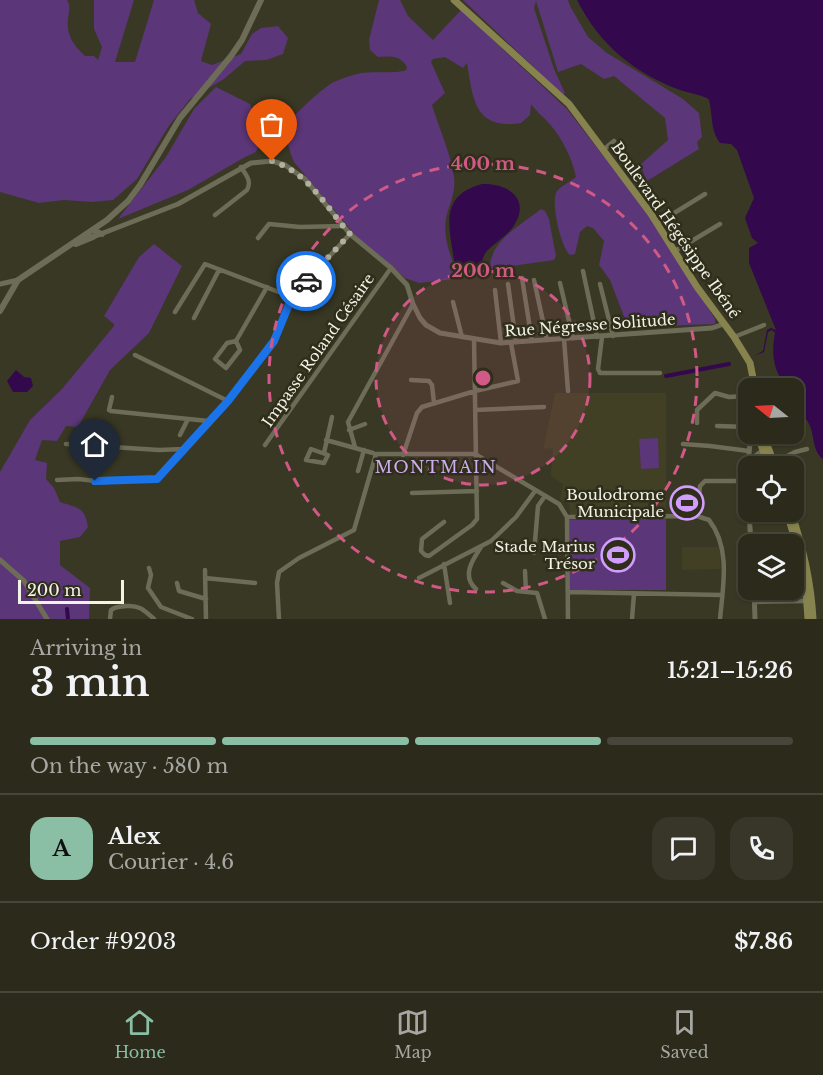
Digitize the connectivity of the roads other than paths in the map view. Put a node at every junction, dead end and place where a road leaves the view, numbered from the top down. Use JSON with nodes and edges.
{"nodes":[{"id":1,"x":261,"y":0,"type":"edge"},
{"id":2,"x":454,"y":0,"type":"edge"},
{"id":3,"x":614,"y":141,"type":"dead end"},
{"id":4,"x":603,"y":150,"type":"junction"},
{"id":5,"x":241,"y":167,"type":"junction"},
{"id":6,"x":705,"y":194,"type":"dead end"},
{"id":7,"x":215,"y":214,"type":"dead end"},
{"id":8,"x":658,"y":223,"type":"junction"},
{"id":9,"x":720,"y":224,"type":"dead end"},
{"id":10,"x":344,"y":226,"type":"junction"},
{"id":11,"x":91,"y":234,"type":"junction"},
{"id":12,"x":102,"y":234,"type":"joint"},
{"id":13,"x":350,"y":234,"type":"junction"},
{"id":14,"x":258,"y":238,"type":"dead end"},
{"id":15,"x":675,"y":251,"type":"junction"},
{"id":16,"x":391,"y":268,"type":"junction"},
{"id":17,"x":219,"y":270,"type":"junction"},
{"id":18,"x":583,"y":271,"type":"dead end"},
{"id":19,"x":522,"y":278,"type":"dead end"},
{"id":20,"x":534,"y":280,"type":"dead end"},
{"id":21,"x":16,"y":283,"type":"junction"},
{"id":22,"x":560,"y":283,"type":"dead end"},
{"id":23,"x":2,"y":284,"type":"edge"},
{"id":24,"x":508,"y":284,"type":"dead end"},
{"id":25,"x":600,"y":284,"type":"dead end"},
{"id":26,"x":267,"y":287,"type":"junction"},
{"id":27,"x":495,"y":290,"type":"dead end"},
{"id":28,"x":292,"y":297,"type":"junction"},
{"id":29,"x":453,"y":302,"type":"dead end"},
{"id":30,"x":413,"y":304,"type":"junction"},
{"id":31,"x":0,"y":311,"type":"edge"},
{"id":32,"x":175,"y":312,"type":"dead end"},
{"id":33,"x":194,"y":318,"type":"dead end"},
{"id":34,"x":724,"y":324,"type":"junction"},
{"id":35,"x":764,"y":324,"type":"dead end"},
{"id":36,"x":613,"y":336,"type":"junction"},
{"id":37,"x":462,"y":337,"type":"junction"},
{"id":38,"x":600,"y":337,"type":"junction"},
{"id":39,"x":734,"y":337,"type":"junction"},
{"id":40,"x":474,"y":339,"type":"junction"},
{"id":41,"x":564,"y":339,"type":"junction"},
{"id":42,"x":573,"y":339,"type":"junction"},
{"id":43,"x":547,"y":340,"type":"junction"},
{"id":44,"x":236,"y":341,"type":"junction"},
{"id":45,"x":532,"y":341,"type":"junction"},
{"id":46,"x":514,"y":343,"type":"junction"},
{"id":47,"x":501,"y":344,"type":"junction"},
{"id":48,"x":135,"y":355,"type":"dead end"},
{"id":49,"x":660,"y":373,"type":"dead end"},
{"id":50,"x":750,"y":378,"type":"edge"},
{"id":51,"x":411,"y":380,"type":"dead end"},
{"id":52,"x":475,"y":390,"type":"junction"},
{"id":53,"x":568,"y":391,"type":"dead end"},
{"id":54,"x":112,"y":397,"type":"dead end"},
{"id":55,"x":738,"y":397,"type":"edge"},
{"id":56,"x":228,"y":401,"type":"junction"},
{"id":57,"x":434,"y":403,"type":"junction"},
{"id":58,"x":544,"y":407,"type":"dead end"},
{"id":59,"x":475,"y":410,"type":"junction"},
{"id":60,"x":332,"y":417,"type":"dead end"},
{"id":61,"x":188,"y":419,"type":"junction"},
{"id":62,"x":208,"y":421,"type":"junction"},
{"id":63,"x":697,"y":423,"type":"dead end"},
{"id":64,"x":365,"y":424,"type":"dead end"},
{"id":65,"x":717,"y":426,"type":"dead end"},
{"id":66,"x":738,"y":427,"type":"edge"},
{"id":67,"x":349,"y":430,"type":"junction"},
{"id":68,"x":180,"y":435,"type":"dead end"},
{"id":69,"x":326,"y":440,"type":"junction"},
{"id":70,"x":66,"y":444,"type":"dead end"},
{"id":71,"x":683,"y":444,"type":"dead end"},
{"id":72,"x":754,"y":444,"type":"edge"},
{"id":73,"x":763,"y":444,"type":"edge"},
{"id":74,"x":265,"y":445,"type":"dead end"},
{"id":75,"x":355,"y":447,"type":"junction"},
{"id":76,"x":766,"y":448,"type":"junction"},
{"id":77,"x":807,"y":449,"type":"dead end"},
{"id":78,"x":184,"y":450,"type":"junction"},
{"id":79,"x":364,"y":450,"type":"junction"},
{"id":80,"x":324,"y":453,"type":"dead end"},
{"id":81,"x":373,"y":453,"type":"dead end"},
{"id":82,"x":475,"y":454,"type":"junction"},
{"id":83,"x":751,"y":454,"type":"junction"},
{"id":84,"x":403,"y":455,"type":"junction"},
{"id":85,"x":755,"y":456,"type":"edge"},
{"id":86,"x":769,"y":456,"type":"edge"},
{"id":87,"x":788,"y":456,"type":"edge"},
{"id":88,"x":358,"y":471,"type":"dead end"},
{"id":89,"x":57,"y":480,"type":"dead end"},
{"id":90,"x":738,"y":481,"type":"edge"},
{"id":91,"x":535,"y":490,"type":"junction"},
{"id":92,"x":477,"y":491,"type":"junction"},
{"id":93,"x":412,"y":493,"type":"dead end"},
{"id":94,"x":545,"y":496,"type":"junction"},
{"id":95,"x":697,"y":516,"type":"junction"},
{"id":96,"x":567,"y":517,"type":"junction"},
{"id":97,"x":444,"y":522,"type":"dead end"},
{"id":98,"x":789,"y":522,"type":"edge"},
{"id":99,"x":794,"y":522,"type":"edge"},
{"id":100,"x":482,"y":546,"type":"junction"},
{"id":101,"x":534,"y":553,"type":"dead end"},
{"id":102,"x":0,"y":560,"type":"edge"},
{"id":103,"x":444,"y":564,"type":"junction"},
{"id":104,"x":149,"y":568,"type":"dead end"},
{"id":105,"x":205,"y":570,"type":"dead end"},
{"id":106,"x":525,"y":570,"type":"dead end"},
{"id":107,"x":205,"y":578,"type":"junction"},
{"id":108,"x":419,"y":578,"type":"dead end"},
{"id":109,"x":177,"y":583,"type":"dead end"},
{"id":110,"x":255,"y":583,"type":"dead end"},
{"id":111,"x":503,"y":583,"type":"dead end"},
{"id":112,"x":476,"y":589,"type":"dead end"},
{"id":113,"x":526,"y":592,"type":"junction"},
{"id":114,"x":568,"y":592,"type":"junction"},
{"id":115,"x":634,"y":594,"type":"junction"},
{"id":116,"x":722,"y":595,"type":"junction"},
{"id":117,"x":206,"y":599,"type":"junction"},
{"id":118,"x":755,"y":600,"type":"edge"},
{"id":119,"x":807,"y":601,"type":"junction"},
{"id":120,"x":450,"y":603,"type":"dead end"},
{"id":121,"x":755,"y":603,"type":"junction"},
{"id":122,"x":47,"y":619,"type":"edge"},
{"id":123,"x":110,"y":619,"type":"edge"},
{"id":124,"x":154,"y":619,"type":"edge"},
{"id":125,"x":192,"y":619,"type":"edge"},
{"id":126,"x":206,"y":619,"type":"edge"},
{"id":127,"x":279,"y":619,"type":"edge"},
{"id":128,"x":545,"y":619,"type":"edge"},
{"id":129,"x":568,"y":619,"type":"edge"},
{"id":130,"x":632,"y":619,"type":"edge"},
{"id":131,"x":720,"y":619,"type":"edge"},
{"id":132,"x":755,"y":619,"type":"edge"},
{"id":133,"x":808,"y":619,"type":"edge"},
{"id":134,"x":813,"y":619,"type":"edge"}],
"edges":[{"from":1,"to":11,"type":"main road"},
{"from":2,"to":4,"type":"main road","name":"Boulevard Hégésippe Ibéné"},
{"from":3,"to":4,"type":"street"},
{"from":4,"to":8,"type":"main road","name":"Boulevard Hégésippe Ibéné"},
{"from":5,"to":7,"type":"street"},
{"from":5,"to":10,"type":"street","name":"Rue Négresse Solitude"},
{"from":5,"to":12,"type":"street","name":"Rue Négresse Solitude"},
{"from":6,"to":8,"type":"street"},
{"from":8,"to":15,"type":"main road","name":"Boulevard Hégésippe Ibéné"},
{"from":9,"to":15,"type":"street"},
{"from":10,"to":13,"type":"street","name":"Rue Négresse Solitude"},
{"from":10,"to":14,"type":"street"},
{"from":11,"to":12,"type":"main road"},
{"from":11,"to":21,"type":"main road"},
{"from":13,"to":16,"type":"street","name":"Rue Négresse Solitude"},
{"from":13,"to":28,"type":"street"},
{"from":15,"to":34,"type":"main road","name":"Boulevard Hégésippe Ibéné"},
{"from":16,"to":30,"type":"street","name":"Rue Négresse Solitude"},
{"from":16,"to":74,"type":"street","name":"Impasse Roland Césaire"},
{"from":17,"to":26,"type":"street"},
{"from":17,"to":32,"type":"street"},
{"from":17,"to":33,"type":"street"},
{"from":18,"to":38,"type":"street"},
{"from":19,"to":45,"type":"street"},
{"from":20,"to":43,"type":"street"},
{"from":21,"to":23,"type":"street"},
{"from":21,"to":31,"type":"main road"},
{"from":22,"to":42,"type":"street"},
{"from":24,"to":46,"type":"street"},
{"from":25,"to":36,"type":"street"},
{"from":26,"to":28,"type":"street"},
{"from":26,"to":44,"type":"street"},
{"from":27,"to":47,"type":"street"},
{"from":28,"to":56,"type":"street"},
{"from":29,"to":37,"type":"street"},
{"from":30,"to":37,"type":"street","name":"Rue Négresse Solitude"},
{"from":30,"to":67,"type":"street"},
{"from":34,"to":36,"type":"street","name":"Rue Négresse Solitude"},
{"from":34,"to":39,"type":"main road","name":"Boulevard Hégésippe Ibéné"},
{"from":35,"to":39,"type":"street"},
{"from":36,"to":38,"type":"street","name":"Rue Négresse Solitude"},
{"from":37,"to":40,"type":"street","name":"Rue Négresse Solitude"},
{"from":38,"to":42,"type":"street","name":"Rue Négresse Solitude"},
{"from":38,"to":49,"type":"street"},
{"from":39,"to":50,"type":"main road","name":"Boulevard Hégésippe Ibéné"},
{"from":40,"to":47,"type":"street","name":"Rue Négresse Solitude"},
{"from":40,"to":52,"type":"street"},
{"from":41,"to":42,"type":"street","name":"Rue Négresse Solitude"},
{"from":41,"to":43,"type":"street","name":"Rue Négresse Solitude"},
{"from":41,"to":53,"type":"street"},
{"from":43,"to":45,"type":"street","name":"Rue Négresse Solitude"},
{"from":44,"to":44,"type":"street"},
{"from":45,"to":46,"type":"street","name":"Rue Négresse Solitude"},
{"from":46,"to":47,"type":"street","name":"Rue Négresse Solitude"},
{"from":46,"to":52,"type":"street"},
{"from":48,"to":56,"type":"street"},
{"from":51,"to":57,"type":"street"},
{"from":52,"to":57,"type":"street"},
{"from":52,"to":59,"type":"street"},
{"from":54,"to":61,"type":"street"},
{"from":55,"to":63,"type":"street"},
{"from":56,"to":62,"type":"street"},
{"from":57,"to":84,"type":"street"},
{"from":58,"to":59,"type":"street"},
{"from":59,"to":82,"type":"street"},
{"from":60,"to":69,"type":"street"},
{"from":61,"to":62,"type":"street"},
{"from":61,"to":68,"type":"street"},
{"from":62,"to":78,"type":"street"},
{"from":64,"to":67,"type":"street"},
{"from":65,"to":66,"type":"street"},
{"from":67,"to":75,"type":"street"},
{"from":69,"to":75,"type":"street"},
{"from":69,"to":80,"type":"street"},
{"from":70,"to":78,"type":"street"},
{"from":71,"to":83,"type":"street"},
{"from":72,"to":83,"type":"street"},
{"from":73,"to":76,"type":"main road"},
{"from":75,"to":79,"type":"street"},
{"from":76,"to":83,"type":"street"},
{"from":76,"to":86,"type":"main road"},
{"from":77,"to":87,"type":"street"},
{"from":78,"to":89,"type":"street"},
{"from":79,"to":81,"type":"street"},
{"from":79,"to":88,"type":"street"},
{"from":82,"to":84,"type":"street"},
{"from":82,"to":91,"type":"street"},
{"from":82,"to":92,"type":"street"},
{"from":83,"to":85,"type":"street"},
{"from":84,"to":127,"type":"street"},
{"from":90,"to":95,"type":"street"},
{"from":91,"to":94,"type":"street"},
{"from":91,"to":100,"type":"street"},
{"from":92,"to":93,"type":"street"},
{"from":92,"to":97,"type":"street"},
{"from":94,"to":96,"type":"street"},
{"from":94,"to":101,"type":"street"},
{"from":95,"to":96,"type":"street"},
{"from":95,"to":116,"type":"street"},
{"from":96,"to":114,"type":"street"},
{"from":98,"to":119,"type":"main road"},
{"from":99,"to":134,"type":"main road"},
{"from":100,"to":103,"type":"street"},
{"from":100,"to":112,"type":"street"},
{"from":102,"to":122,"type":"street"},
{"from":103,"to":108,"type":"street"},
{"from":103,"to":120,"type":"street"},
{"from":104,"to":125,"type":"street"},
{"from":105,"to":107,"type":"street"},
{"from":106,"to":113,"type":"street"},
{"from":107,"to":110,"type":"street"},
{"from":107,"to":117,"type":"street"},
{"from":109,"to":117,"type":"street"},
{"from":111,"to":113,"type":"street"},
{"from":113,"to":128,"type":"street"},
{"from":114,"to":115,"type":"street"},
{"from":114,"to":129,"type":"street"},
{"from":115,"to":116,"type":"street"},
{"from":115,"to":130,"type":"street"},
{"from":116,"to":131,"type":"street"},
{"from":117,"to":126,"type":"street"},
{"from":118,"to":121,"type":"street"},
{"from":119,"to":121,"type":"street"},
{"from":119,"to":133,"type":"main road"},
{"from":121,"to":132,"type":"street"},
{"from":123,"to":124,"type":"street"}]}
